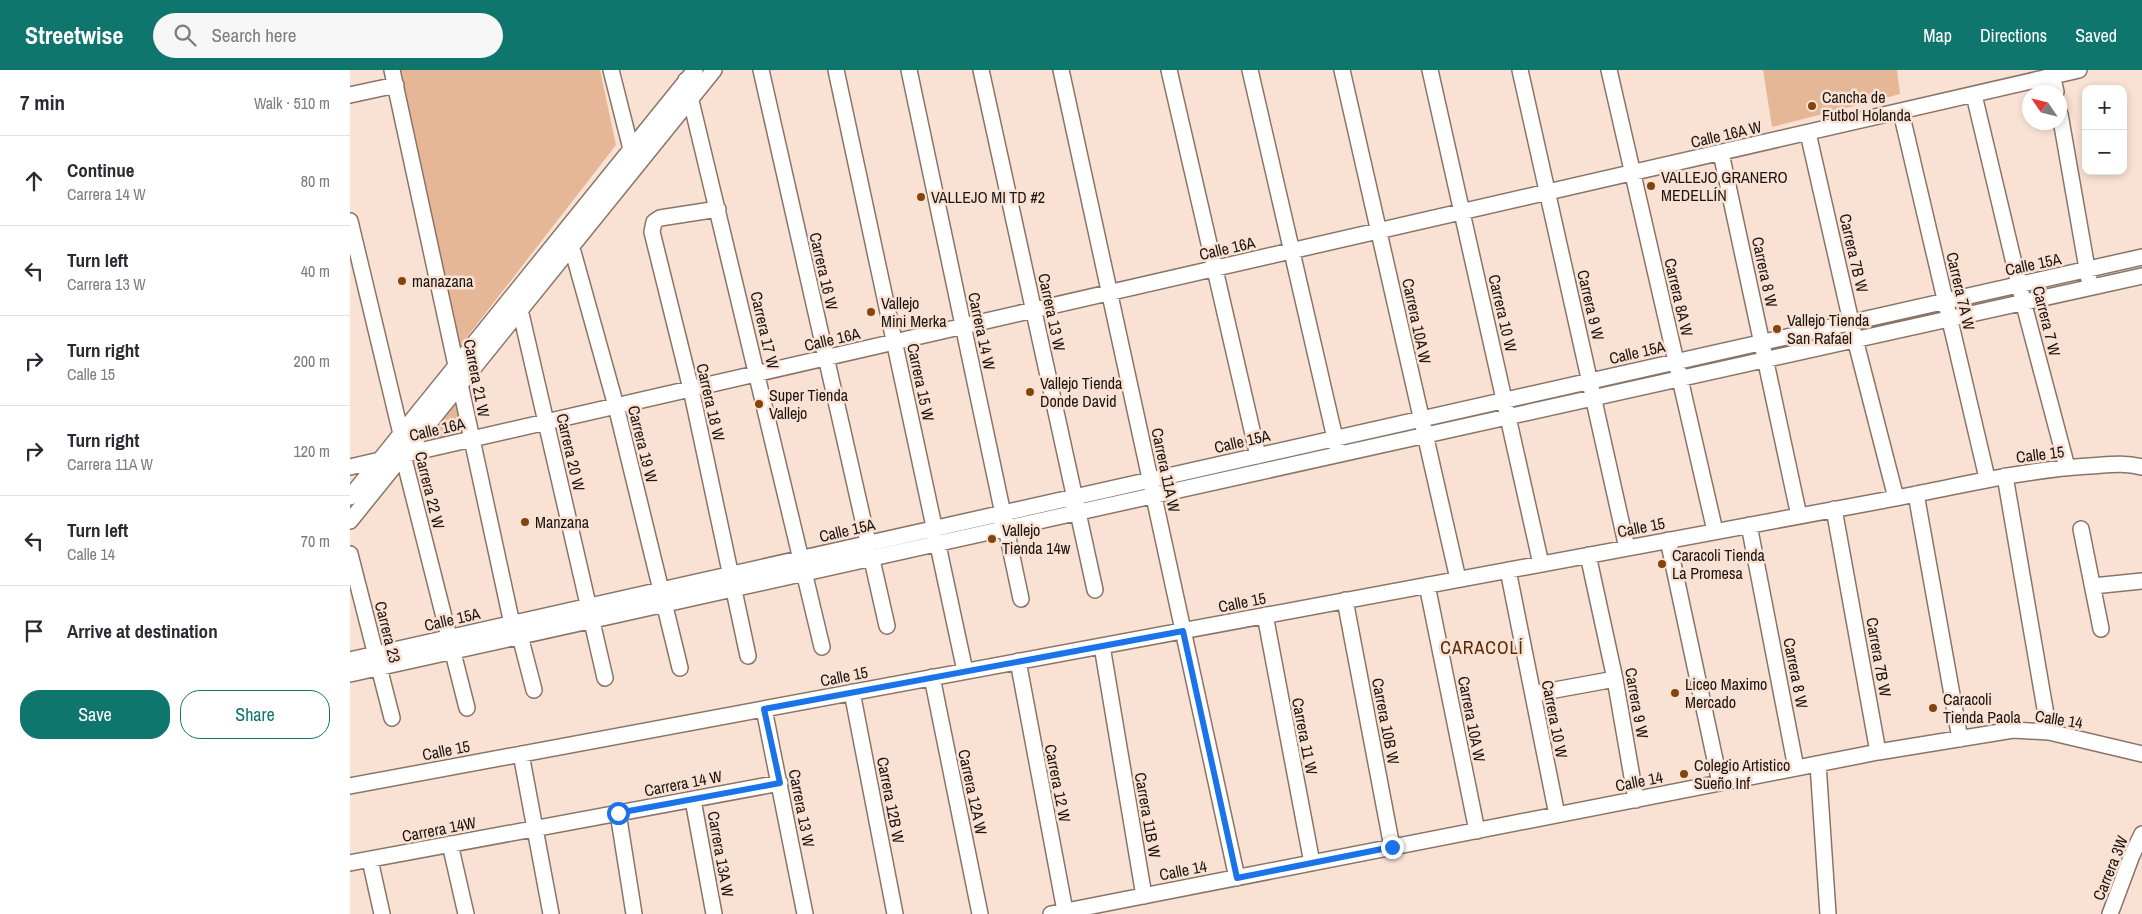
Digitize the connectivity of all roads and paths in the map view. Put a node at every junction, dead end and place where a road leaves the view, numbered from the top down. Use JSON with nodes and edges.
{"nodes":[{"id":1,"x":392,"y":70,"type":"edge"},
{"id":2,"x":611,"y":70,"type":"edge"},
{"id":3,"x":714,"y":70,"type":"edge"},
{"id":4,"x":762,"y":70,"type":"edge"},
{"id":5,"x":836,"y":70,"type":"edge"},
{"id":6,"x":908,"y":70,"type":"edge"},
{"id":7,"x":980,"y":70,"type":"edge"},
{"id":8,"x":1061,"y":70,"type":"edge"},
{"id":9,"x":1168,"y":70,"type":"edge"},
{"id":10,"x":1250,"y":70,"type":"edge"},
{"id":11,"x":1342,"y":70,"type":"edge"},
{"id":12,"x":1430,"y":70,"type":"edge"},
{"id":13,"x":1520,"y":70,"type":"edge"},
{"id":14,"x":1609,"y":70,"type":"edge"},
{"id":15,"x":2079,"y":70,"type":"edge"},
{"id":16,"x":2052,"y":73,"type":"edge"},
{"id":17,"x":691,"y":75,"type":"edge"},
{"id":18,"x":396,"y":85,"type":"junction"},
{"id":19,"x":350,"y":95,"type":"edge"},
{"id":20,"x":1974,"y":95,"type":"junction"},
{"id":21,"x":691,"y":99,"type":"junction"},
{"id":22,"x":1901,"y":112,"type":"junction"},
{"id":23,"x":2063,"y":130,"type":"edge"},
{"id":24,"x":1808,"y":133,"type":"junction"},
{"id":25,"x":631,"y":148,"type":"junction"},
{"id":26,"x":1721,"y":153,"type":"junction"},
{"id":27,"x":639,"y":162,"type":"junction"},
{"id":28,"x":1633,"y":173,"type":"junction"},
{"id":29,"x":1547,"y":193,"type":"junction"},
{"id":30,"x":718,"y":209,"type":"junction"},
{"id":31,"x":1462,"y":212,"type":"junction"},
{"id":32,"x":350,"y":221,"type":"edge"},
{"id":33,"x":566,"y":229,"type":"junction"},
{"id":34,"x":1380,"y":231,"type":"junction"},
{"id":35,"x":572,"y":246,"type":"junction"},
{"id":36,"x":1291,"y":252,"type":"junction"},
{"id":37,"x":2142,"y":257,"type":"edge"},
{"id":38,"x":1216,"y":269,"type":"junction"},
{"id":39,"x":2088,"y":270,"type":"junction"},
{"id":40,"x":2142,"y":276,"type":"edge"},
{"id":41,"x":2019,"y":284,"type":"junction"},
{"id":42,"x":2091,"y":288,"type":"junction"},
{"id":43,"x":516,"y":292,"type":"junction"},
{"id":44,"x":1109,"y":293,"type":"junction"},
{"id":45,"x":1946,"y":301,"type":"junction"},
{"id":46,"x":2023,"y":301,"type":"junction"},
{"id":47,"x":520,"y":310,"type":"junction"},
{"id":48,"x":1034,"y":310,"type":"junction"},
{"id":49,"x":1950,"y":318,"type":"junction"},
{"id":50,"x":1851,"y":322,"type":"junction"},
{"id":51,"x":963,"y":326,"type":"junction"},
{"id":52,"x":1855,"y":339,"type":"junction"},
{"id":53,"x":894,"y":342,"type":"junction"},
{"id":54,"x":1763,"y":342,"type":"junction"},
{"id":55,"x":826,"y":358,"type":"junction"},
{"id":56,"x":1766,"y":359,"type":"junction"},
{"id":57,"x":1676,"y":361,"type":"junction"},
{"id":58,"x":457,"y":364,"type":"junction"},
{"id":59,"x":757,"y":374,"type":"junction"},
{"id":60,"x":1680,"y":378,"type":"junction"},
{"id":61,"x":1590,"y":381,"type":"junction"},
{"id":62,"x":460,"y":385,"type":"junction"},
{"id":63,"x":691,"y":389,"type":"junction"},
{"id":64,"x":1594,"y":397,"type":"junction"},
{"id":65,"x":1504,"y":400,"type":"junction"},
{"id":66,"x":616,"y":406,"type":"junction"},
{"id":67,"x":1508,"y":416,"type":"junction"},
{"id":68,"x":1421,"y":419,"type":"junction"},
{"id":69,"x":546,"y":422,"type":"junction"},
{"id":70,"x":401,"y":434,"type":"junction"},
{"id":71,"x":1425,"y":435,"type":"junction"},
{"id":72,"x":1335,"y":438,"type":"junction"},
{"id":73,"x":472,"y":439,"type":"junction"},
{"id":74,"x":1339,"y":454,"type":"junction"},
{"id":75,"x":403,"y":455,"type":"junction"},
{"id":76,"x":1258,"y":456,"type":"junction"},
{"id":77,"x":378,"y":460,"type":"junction"},
{"id":78,"x":1240,"y":460,"type":"junction"},
{"id":79,"x":350,"y":467,"type":"edge"},
{"id":80,"x":2067,"y":467,"type":"junction"},
{"id":81,"x":2142,"y":467,"type":"edge"},
{"id":82,"x":1243,"y":475,"type":"junction"},
{"id":83,"x":2005,"y":476,"type":"junction"},
{"id":84,"x":1987,"y":478,"type":"junction"},
{"id":85,"x":1150,"y":480,"type":"junction"},
{"id":86,"x":1916,"y":494,"type":"junction"},
{"id":87,"x":1154,"y":495,"type":"junction"},
{"id":88,"x":350,"y":497,"type":"edge"},
{"id":89,"x":1896,"y":498,"type":"junction"},
{"id":90,"x":1076,"y":504,"type":"junction"},
{"id":91,"x":1834,"y":509,"type":"junction"},
{"id":92,"x":1799,"y":516,"type":"junction"},
{"id":93,"x":1005,"y":520,"type":"junction"},
{"id":94,"x":350,"y":521,"type":"edge"},
{"id":95,"x":1749,"y":525,"type":"junction"},
{"id":96,"x":2081,"y":529,"type":"dead end"},
{"id":97,"x":1716,"y":531,"type":"junction"},
{"id":98,"x":936,"y":536,"type":"junction"},
{"id":99,"x":1668,"y":540,"type":"junction"},
{"id":100,"x":1627,"y":548,"type":"junction"},
{"id":101,"x":870,"y":551,"type":"junction"},
{"id":102,"x":350,"y":554,"type":"edge"},
{"id":103,"x":1588,"y":555,"type":"junction"},
{"id":104,"x":1541,"y":564,"type":"junction"},
{"id":105,"x":803,"y":566,"type":"junction"},
{"id":106,"x":1508,"y":570,"type":"junction"},
{"id":107,"x":1458,"y":579,"type":"junction"},
{"id":108,"x":732,"y":581,"type":"junction"},
{"id":109,"x":2142,"y":581,"type":"edge"},
{"id":110,"x":1427,"y":585,"type":"junction"},
{"id":111,"x":2093,"y":586,"type":"junction"},
{"id":112,"x":1095,"y":590,"type":"dead end"},
{"id":113,"x":662,"y":597,"type":"junction"},
{"id":114,"x":1022,"y":598,"type":"dead end"},
{"id":115,"x":1345,"y":600,"type":"junction"},
{"id":116,"x":590,"y":613,"type":"junction"},
{"id":117,"x":1265,"y":615,"type":"junction"},
{"id":118,"x":887,"y":626,"type":"dead end"},
{"id":119,"x":2101,"y":629,"type":"dead end"},
{"id":120,"x":516,"y":630,"type":"junction"},
{"id":121,"x":1183,"y":631,"type":"junction"},
{"id":122,"x":451,"y":644,"type":"junction"},
{"id":123,"x":1102,"y":646,"type":"junction"},
{"id":124,"x":822,"y":647,"type":"dead end"},
{"id":125,"x":748,"y":656,"type":"dead end"},
{"id":126,"x":350,"y":660,"type":"edge"},
{"id":127,"x":377,"y":661,"type":"junction"},
{"id":128,"x":1018,"y":661,"type":"junction"},
{"id":129,"x":680,"y":668,"type":"dead end"},
{"id":130,"x":964,"y":671,"type":"junction"},
{"id":131,"x":350,"y":674,"type":"edge"},
{"id":132,"x":932,"y":677,"type":"junction"},
{"id":133,"x":605,"y":678,"type":"dead end"},
{"id":134,"x":1615,"y":679,"type":"junction"},
{"id":135,"x":534,"y":690,"type":"dead end"},
{"id":136,"x":852,"y":692,"type":"junction"},
{"id":137,"x":1533,"y":694,"type":"junction"},
{"id":138,"x":466,"y":708,"type":"dead end"},
{"id":139,"x":764,"y":709,"type":"junction"},
{"id":140,"x":392,"y":718,"type":"dead end"},
{"id":141,"x":2049,"y":732,"type":"junction"},
{"id":142,"x":1960,"y":739,"type":"junction"},
{"id":143,"x":1878,"y":752,"type":"junction"},
{"id":144,"x":521,"y":754,"type":"junction"},
{"id":145,"x":2142,"y":754,"type":"edge"},
{"id":146,"x":1818,"y":764,"type":"junction"},
{"id":147,"x":1796,"y":768,"type":"junction"},
{"id":148,"x":780,"y":783,"type":"junction"},
{"id":149,"x":1720,"y":783,"type":"junction"},
{"id":150,"x":350,"y":786,"type":"edge"},
{"id":151,"x":693,"y":800,"type":"junction"},
{"id":152,"x":1636,"y":800,"type":"junction"},
{"id":153,"x":618,"y":813,"type":"junction"},
{"id":154,"x":1557,"y":815,"type":"junction"},
{"id":155,"x":534,"y":828,"type":"junction"},
{"id":156,"x":1477,"y":831,"type":"junction"},
{"id":157,"x":2142,"y":834,"type":"edge"},
{"id":158,"x":450,"y":844,"type":"junction"},
{"id":159,"x":1392,"y":847,"type":"junction"},
{"id":160,"x":370,"y":860,"type":"junction"},
{"id":161,"x":350,"y":863,"type":"edge"},
{"id":162,"x":1312,"y":863,"type":"junction"},
{"id":163,"x":1237,"y":878,"type":"junction"},
{"id":164,"x":1144,"y":896,"type":"junction"},
{"id":165,"x":1058,"y":913,"type":"edge"},
{"id":166,"x":382,"y":914,"type":"edge"},
{"id":167,"x":466,"y":914,"type":"edge"},
{"id":168,"x":551,"y":914,"type":"edge"},
{"id":169,"x":634,"y":914,"type":"edge"},
{"id":170,"x":714,"y":914,"type":"edge"},
{"id":171,"x":805,"y":914,"type":"edge"},
{"id":172,"x":894,"y":914,"type":"edge"},
{"id":173,"x":980,"y":914,"type":"edge"},
{"id":174,"x":1828,"y":914,"type":"edge"},
{"id":175,"x":2110,"y":914,"type":"edge"}],
"edges":[{"from":1,"to":18,"type":"street","name":"Carrera 21 W"},
{"from":2,"to":25,"type":"street"},
{"from":3,"to":21,"type":"street"},
{"from":4,"to":55,"type":"street","name":"Carrera 16 W"},
{"from":5,"to":53,"type":"street","name":"Carrera 15 W"},
{"from":6,"to":51,"type":"street","name":"Carrera 14 W"},
{"from":7,"to":48,"type":"street","name":"Carrera 13 W"},
{"from":8,"to":44,"type":"street","name":"Carrera 11A W"},
{"from":9,"to":38,"type":"street"},
{"from":10,"to":36,"type":"street"},
{"from":11,"to":34,"type":"street","name":"Carrera 10A W"},
{"from":12,"to":31,"type":"street","name":"Carrera 10 W"},
{"from":13,"to":29,"type":"street","name":"Carrera 9 W"},
{"from":14,"to":28,"type":"street","name":"Carrera 8A W"},
{"from":15,"to":16,"type":"street","name":"Calle 16A W"},
{"from":16,"to":20,"type":"street","name":"Calle 16A W"},
{"from":17,"to":21,"type":"street","name":"Carrera 17 W"},
{"from":17,"to":25,"type":"street"},
{"from":18,"to":19,"type":"street"},
{"from":18,"to":58,"type":"street","name":"Carrera 21 W"},
{"from":20,"to":22,"type":"street","name":"Calle 16A W"},
{"from":20,"to":41,"type":"street","name":"Carrera 7 W"},
{"from":21,"to":27,"type":"street"},
{"from":21,"to":30,"type":"street","name":"Carrera 17 W"},
{"from":22,"to":24,"type":"street","name":"Calle 16A W"},
{"from":22,"to":45,"type":"street","name":"Carrera 7A W"},
{"from":23,"to":39,"type":"street"},
{"from":24,"to":26,"type":"street","name":"Calle 16A W"},
{"from":24,"to":50,"type":"street","name":"Carrera 7B W"},
{"from":25,"to":27,"type":"street"},
{"from":25,"to":33,"type":"street"},
{"from":26,"to":28,"type":"street","name":"Calle 16A W"},
{"from":26,"to":54,"type":"street","name":"Carrera 8 W"},
{"from":27,"to":35,"type":"street"},
{"from":28,"to":29,"type":"street","name":"Calle 16A W"},
{"from":28,"to":57,"type":"street","name":"Carrera 8A W"},
{"from":29,"to":31,"type":"street","name":"Calle 16A W"},
{"from":29,"to":61,"type":"street","name":"Carrera 9 W"},
{"from":30,"to":59,"type":"street","name":"Carrera 17 W"},
{"from":30,"to":63,"type":"street","name":"Carrera 18 W"},
{"from":31,"to":34,"type":"street","name":"Calle 16A W"},
{"from":31,"to":65,"type":"street","name":"Carrera 10 W"},
{"from":32,"to":70,"type":"street","name":"Carrera 22 W"},
{"from":33,"to":35,"type":"street","name":"Carrera 19 W"},
{"from":33,"to":43,"type":"street"},
{"from":34,"to":36,"type":"street","name":"Calle 16A"},
{"from":34,"to":68,"type":"street","name":"Carrera 10A W"},
{"from":35,"to":47,"type":"street"},
{"from":35,"to":66,"type":"street","name":"Carrera 19 W"},
{"from":36,"to":38,"type":"street","name":"Calle 16A"},
{"from":36,"to":72,"type":"street"},
{"from":37,"to":39,"type":"street","name":"Calle 15A"},
{"from":38,"to":44,"type":"street","name":"Calle 16A"},
{"from":38,"to":76,"type":"street"},
{"from":39,"to":41,"type":"street","name":"Calle 15A"},
{"from":39,"to":42,"type":"street"},
{"from":40,"to":42,"type":"street","name":"Calle 15A"},
{"from":41,"to":45,"type":"street","name":"Calle 15A"},
{"from":41,"to":46,"type":"street","name":"Carrera 7 W"},
{"from":42,"to":46,"type":"street","name":"Calle 15A"},
{"from":43,"to":47,"type":"street","name":"Carrera 20 W"},
{"from":43,"to":58,"type":"street"},
{"from":44,"to":48,"type":"street","name":"Calle 16A"},
{"from":44,"to":85,"type":"street","name":"Carrera 11A W"},
{"from":45,"to":49,"type":"street","name":"Carrera 7A W"},
{"from":45,"to":50,"type":"street","name":"Calle 15A"},
{"from":46,"to":49,"type":"street","name":"Calle 15A"},
{"from":46,"to":80,"type":"street","name":"Carrera 7 W"},
{"from":47,"to":62,"type":"street"},
{"from":47,"to":69,"type":"street","name":"Carrera 20 W"},
{"from":48,"to":51,"type":"street","name":"Calle 16A"},
{"from":48,"to":90,"type":"street","name":"Carrera 13 W"},
{"from":49,"to":52,"type":"street","name":"Calle 15A"},
{"from":49,"to":84,"type":"street","name":"Carrera 7A W"},
{"from":50,"to":52,"type":"street","name":"Carrera 7B W"},
{"from":50,"to":54,"type":"street","name":"Calle 15A"},
{"from":51,"to":53,"type":"street","name":"Calle 16A"},
{"from":51,"to":93,"type":"street","name":"Carrera 14 W"},
{"from":52,"to":56,"type":"street","name":"Calle 15A"},
{"from":52,"to":89,"type":"street","name":"Carrera 7B W"},
{"from":53,"to":55,"type":"street","name":"Calle 16A"},
{"from":53,"to":98,"type":"street","name":"Carrera 15 W"},
{"from":54,"to":56,"type":"street","name":"Carrera 8 W"},
{"from":54,"to":57,"type":"street","name":"Calle 15A"},
{"from":55,"to":59,"type":"street","name":"Calle 16A"},
{"from":55,"to":101,"type":"street","name":"Carrera 16 W"},
{"from":56,"to":60,"type":"street","name":"Calle 15A"},
{"from":56,"to":92,"type":"street","name":"Carrera 8 W"},
{"from":57,"to":60,"type":"street","name":"Carrera 8A W"},
{"from":57,"to":61,"type":"street","name":"Calle 15A"},
{"from":58,"to":62,"type":"street","name":"Carrera 21 W"},
{"from":58,"to":70,"type":"street"},
{"from":59,"to":63,"type":"street","name":"Calle 16A"},
{"from":59,"to":105,"type":"street","name":"Carrera 17 W"},
{"from":60,"to":64,"type":"street","name":"Calle 15A"},
{"from":60,"to":97,"type":"street","name":"Carrera 8A W"},
{"from":61,"to":64,"type":"street","name":"Carrera 9 W"},
{"from":61,"to":65,"type":"street","name":"Calle 15A"},
{"from":62,"to":73,"type":"street","name":"Carrera 21 W"},
{"from":62,"to":75,"type":"street"},
{"from":63,"to":66,"type":"street","name":"Calle 16A"},
{"from":63,"to":108,"type":"street","name":"Carrera 18 W"},
{"from":64,"to":67,"type":"street","name":"Calle 15A"},
{"from":64,"to":100,"type":"street","name":"Carrera 9 W"},
{"from":65,"to":67,"type":"street","name":"Carrera 10 W"},
{"from":65,"to":68,"type":"street","name":"Calle 15A"},
{"from":66,"to":69,"type":"street","name":"Calle 16A"},
{"from":66,"to":113,"type":"street","name":"Carrera 19 W"},
{"from":67,"to":71,"type":"street","name":"Calle 15A"},
{"from":67,"to":104,"type":"street","name":"Carrera 10 W"},
{"from":68,"to":71,"type":"street","name":"Carrera 10A W"},
{"from":68,"to":72,"type":"street","name":"Calle 15A"},
{"from":69,"to":73,"type":"street","name":"Calle 16A"},
{"from":69,"to":116,"type":"street","name":"Carrera 20 W"},
{"from":70,"to":75,"type":"street","name":"Carrera 22 W"},
{"from":70,"to":77,"type":"street"},
{"from":71,"to":74,"type":"street","name":"Calle 15A"},
{"from":71,"to":107,"type":"street","name":"Carrera 10A W"},
{"from":72,"to":74,"type":"street"},
{"from":72,"to":76,"type":"street","name":"Calle 15A"},
{"from":73,"to":75,"type":"street","name":"Calle 16A"},
{"from":73,"to":120,"type":"street","name":"Carrera 21 W"},
{"from":74,"to":82,"type":"street","name":"Calle 15A"},
{"from":75,"to":77,"type":"street","name":"Calle 16A"},
{"from":75,"to":94,"type":"street"},
{"from":75,"to":122,"type":"street","name":"Carrera 22 W"},
{"from":76,"to":78,"type":"street","name":"Calle 15A"},
{"from":77,"to":79,"type":"street","name":"Calle 16A"},
{"from":77,"to":88,"type":"street"},
{"from":78,"to":82,"type":"street"},
{"from":78,"to":85,"type":"street","name":"Calle 15A"},
{"from":80,"to":81,"type":"street","name":"Calle 15"},
{"from":80,"to":83,"type":"street","name":"Calle 15"},
{"from":82,"to":87,"type":"street","name":"Calle 15A"},
{"from":83,"to":84,"type":"street","name":"Calle 15"},
{"from":83,"to":141,"type":"street"},
{"from":84,"to":86,"type":"street","name":"Calle 15"},
{"from":85,"to":87,"type":"street","name":"Carrera 11A W"},
{"from":85,"to":90,"type":"street","name":"Calle 15A"},
{"from":86,"to":89,"type":"street","name":"Calle 15"},
{"from":86,"to":142,"type":"street"},
{"from":87,"to":90,"type":"street","name":"Calle 15A"},
{"from":87,"to":121,"type":"street","name":"Carrera 11A W"},
{"from":89,"to":91,"type":"street","name":"Calle 15"},
{"from":90,"to":93,"type":"street","name":"Calle 15A"},
{"from":90,"to":112,"type":"street","name":"Carrera 13 W"},
{"from":91,"to":92,"type":"street","name":"Calle 15"},
{"from":91,"to":143,"type":"street","name":"Carrera 7B W"},
{"from":92,"to":95,"type":"street","name":"Calle 15"},
{"from":93,"to":98,"type":"street","name":"Calle 15A"},
{"from":93,"to":114,"type":"street","name":"Carrera 14 W"},
{"from":95,"to":97,"type":"street","name":"Calle 15"},
{"from":95,"to":147,"type":"street","name":"Carrera 8 W"},
{"from":96,"to":111,"type":"street"},
{"from":97,"to":99,"type":"street","name":"Calle 15"},
{"from":98,"to":101,"type":"street","name":"Calle 15A"},
{"from":98,"to":130,"type":"street","name":"Carrera 15 W"},
{"from":99,"to":100,"type":"street","name":"Calle 15"},
{"from":99,"to":149,"type":"street"},
{"from":100,"to":103,"type":"street","name":"Calle 15"},
{"from":101,"to":105,"type":"street","name":"Calle 15A"},
{"from":101,"to":118,"type":"street","name":"Carrera 16 W"},
{"from":102,"to":127,"type":"street","name":"Carrera 23"},
{"from":103,"to":104,"type":"street","name":"Calle 15"},
{"from":103,"to":134,"type":"street","name":"Carrera 9 W"},
{"from":104,"to":106,"type":"street","name":"Calle 15"},
{"from":105,"to":108,"type":"street","name":"Calle 15A"},
{"from":105,"to":124,"type":"street","name":"Carrera 17 W"},
{"from":106,"to":107,"type":"street","name":"Calle 15"},
{"from":106,"to":137,"type":"street","name":"Carrera 10 W"},
{"from":107,"to":110,"type":"street","name":"Calle 15"},
{"from":108,"to":113,"type":"street","name":"Calle 15A"},
{"from":108,"to":125,"type":"street","name":"Carrera 18 W"},
{"from":109,"to":111,"type":"street"},
{"from":110,"to":115,"type":"street","name":"Calle 15"},
{"from":110,"to":156,"type":"street","name":"Carrera 10A W"},
{"from":111,"to":119,"type":"street"},
{"from":113,"to":116,"type":"street","name":"Calle 15A"},
{"from":113,"to":129,"type":"street","name":"Carrera 19 W"},
{"from":115,"to":117,"type":"street","name":"Calle 15"},
{"from":115,"to":159,"type":"street","name":"Carrera 10B W"},
{"from":116,"to":120,"type":"street","name":"Calle 15A"},
{"from":116,"to":133,"type":"street","name":"Carrera 20 W"},
{"from":117,"to":121,"type":"street","name":"Calle 15"},
{"from":117,"to":162,"type":"street","name":"Carrera 11 W"},
{"from":120,"to":122,"type":"street","name":"Calle 15A"},
{"from":120,"to":135,"type":"street","name":"Carrera 21 W"},
{"from":121,"to":123,"type":"street","name":"Calle 15"},
{"from":121,"to":163,"type":"street","name":"Carrera 11A W"},
{"from":122,"to":127,"type":"street","name":"Calle 15A"},
{"from":122,"to":138,"type":"street","name":"Carrera 22 W"},
{"from":123,"to":128,"type":"street","name":"Calle 15"},
{"from":123,"to":164,"type":"street","name":"Carrera 11B W"},
{"from":126,"to":127,"type":"street","name":"Calle 15A"},
{"from":127,"to":131,"type":"street","name":"Calle 15A"},
{"from":127,"to":140,"type":"street","name":"Carrera 23"},
{"from":128,"to":130,"type":"street","name":"Calle 15"},
{"from":128,"to":165,"type":"street","name":"Carrera 12 W"},
{"from":130,"to":132,"type":"street","name":"Calle 15"},
{"from":132,"to":136,"type":"street","name":"Calle 15"},
{"from":132,"to":173,"type":"street","name":"Carrera 12A W"},
{"from":134,"to":137,"type":"street"},
{"from":134,"to":152,"type":"street","name":"Carrera 9 W"},
{"from":136,"to":139,"type":"street","name":"Calle 15"},
{"from":136,"to":172,"type":"street","name":"Carrera 12B W"},
{"from":137,"to":154,"type":"street","name":"Carrera 10 W"},
{"from":139,"to":144,"type":"street","name":"Calle 15"},
{"from":139,"to":148,"type":"street","name":"Carrera 13 W"},
{"from":141,"to":142,"type":"street","name":"Calle 14"},
{"from":141,"to":145,"type":"street","name":"Calle 14"},
{"from":142,"to":143,"type":"street","name":"Calle 14"},
{"from":143,"to":146,"type":"street","name":"Calle 14"},
{"from":144,"to":150,"type":"street","name":"Calle 15"},
{"from":144,"to":155,"type":"street"},
{"from":146,"to":147,"type":"street","name":"Calle 14"},
{"from":146,"to":174,"type":"street"},
{"from":147,"to":149,"type":"street","name":"Calle 14"},
{"from":148,"to":151,"type":"street","name":"Carrera 14 W"},
{"from":148,"to":171,"type":"street","name":"Carrera 13 W"},
{"from":149,"to":152,"type":"street","name":"Calle 14"},
{"from":151,"to":153,"type":"street","name":"Carrera 14 W"},
{"from":151,"to":170,"type":"street","name":"Carrera 13A W"},
{"from":152,"to":154,"type":"street","name":"Calle 14"},
{"from":153,"to":155,"type":"street","name":"Carrera 14 W"},
{"from":153,"to":169,"type":"street"},
{"from":154,"to":156,"type":"street","name":"Calle 14"},
{"from":155,"to":158,"type":"street","name":"Carrera 14W"},
{"from":155,"to":168,"type":"street"},
{"from":156,"to":159,"type":"street","name":"Calle 14"},
{"from":157,"to":175,"type":"street","name":"Carrera 3W"},
{"from":158,"to":160,"type":"street","name":"Carrera 14W"},
{"from":158,"to":167,"type":"street"},
{"from":159,"to":162,"type":"street","name":"Calle 14"},
{"from":160,"to":161,"type":"street","name":"Carrera 14W"},
{"from":160,"to":166,"type":"street"},
{"from":162,"to":163,"type":"street","name":"Calle 14"},
{"from":163,"to":164,"type":"street","name":"Calle 14"},
{"from":164,"to":165,"type":"street"}]}
